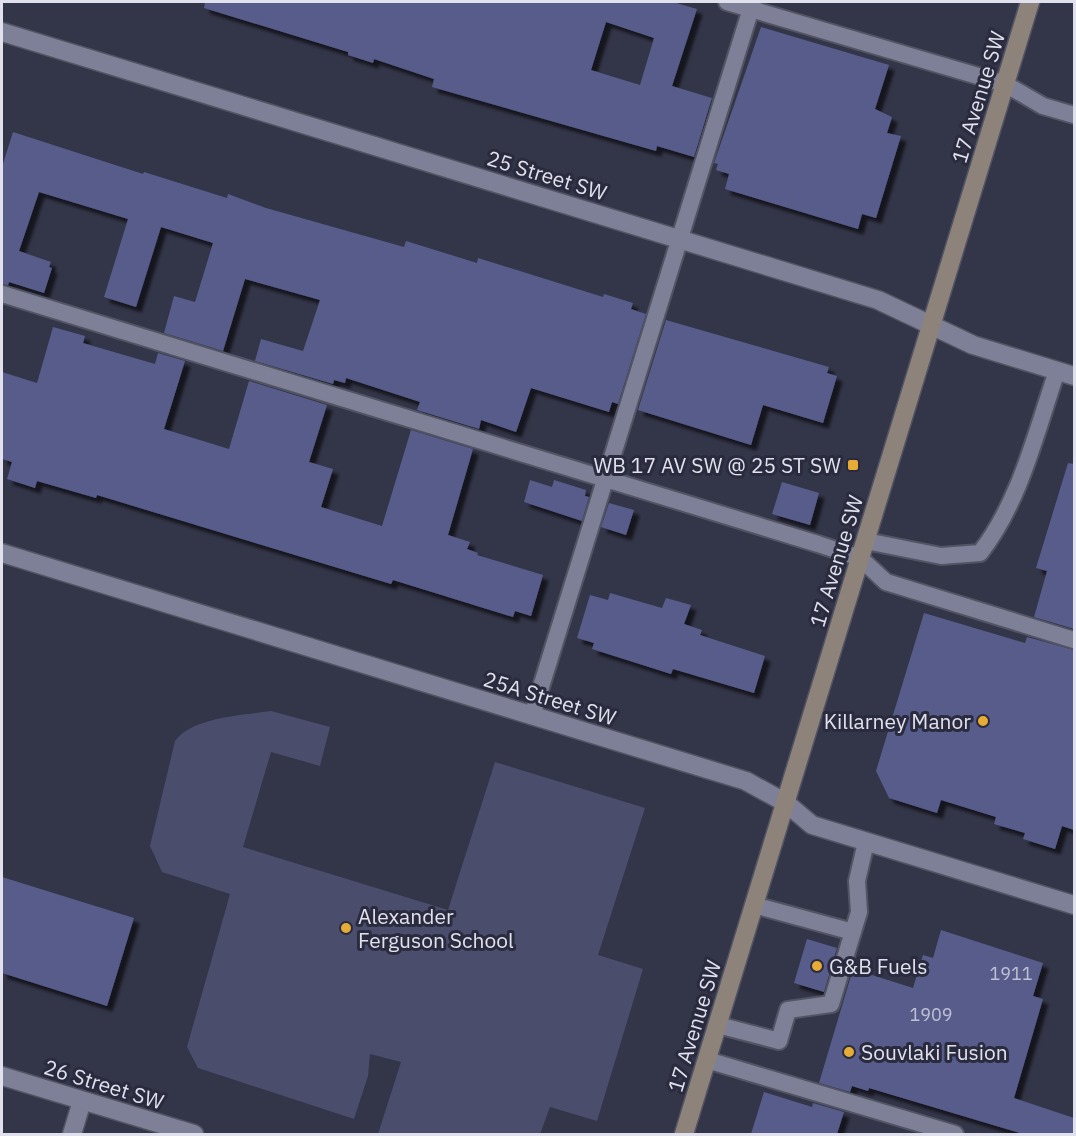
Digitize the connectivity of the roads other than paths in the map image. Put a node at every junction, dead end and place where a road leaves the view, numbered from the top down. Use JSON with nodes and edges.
{"nodes":[{"id":1,"x":727,"y":2,"type":"edge"},
{"id":2,"x":1030,"y":2,"type":"edge"},
{"id":3,"x":752,"y":5,"type":"edge"},
{"id":4,"x":2,"y":32,"type":"edge"},
{"id":5,"x":1005,"y":84,"type":"junction"},
{"id":6,"x":1074,"y":115,"type":"edge"},
{"id":7,"x":680,"y":240,"type":"junction"},
{"id":8,"x":2,"y":294,"type":"edge"},
{"id":9,"x":932,"y":324,"type":"junction"},
{"id":10,"x":1056,"y":371,"type":"junction"},
{"id":11,"x":1074,"y":376,"type":"edge"},
{"id":12,"x":605,"y":481,"type":"junction"},
{"id":13,"x":863,"y":550,"type":"junction"},
{"id":14,"x":2,"y":553,"type":"edge"},
{"id":15,"x":1074,"y":640,"type":"edge"},
{"id":16,"x":532,"y":716,"type":"junction"},
{"id":17,"x":786,"y":803,"type":"junction"},
{"id":18,"x":866,"y":842,"type":"junction"},
{"id":19,"x":754,"y":905,"type":"junction"},
{"id":20,"x":1074,"y":905,"type":"edge"},
{"id":21,"x":853,"y":932,"type":"junction"},
{"id":22,"x":718,"y":1024,"type":"junction"},
{"id":23,"x":707,"y":1060,"type":"junction"},
{"id":24,"x":2,"y":1076,"type":"edge"},
{"id":25,"x":82,"y":1101,"type":"junction"},
{"id":26,"x":72,"y":1134,"type":"edge"},
{"id":27,"x":194,"y":1134,"type":"edge"},
{"id":28,"x":684,"y":1134,"type":"edge"},
{"id":29,"x":955,"y":1134,"type":"edge"}],
"edges":[{"from":1,"to":3,"type":"lane"},
{"from":2,"to":5,"type":"main road","name":"17 Avenue SW"},
{"from":3,"to":5,"type":"lane"},
{"from":3,"to":7,"type":"lane"},
{"from":4,"to":7,"type":"street","name":"25 Street SW"},
{"from":5,"to":6,"type":"lane"},
{"from":5,"to":9,"type":"main road","name":"17 Avenue SW"},
{"from":7,"to":9,"type":"street","name":"25 Street SW"},
{"from":7,"to":12,"type":"lane"},
{"from":8,"to":12,"type":"lane"},
{"from":9,"to":10,"type":"street","name":"25 Street SW"},
{"from":9,"to":13,"type":"main road","name":"17 Avenue SW"},
{"from":10,"to":11,"type":"street","name":"25 Street SW"},
{"from":10,"to":13,"type":"lane"},
{"from":12,"to":13,"type":"lane"},
{"from":12,"to":16,"type":"lane"},
{"from":13,"to":15,"type":"lane"},
{"from":13,"to":17,"type":"main road","name":"17 Avenue SW"},
{"from":14,"to":16,"type":"street","name":"25A Street SW"},
{"from":16,"to":17,"type":"street","name":"25A Street SW"},
{"from":17,"to":18,"type":"street","name":"25A Street SW"},
{"from":17,"to":19,"type":"main road","name":"17 Avenue SW"},
{"from":18,"to":20,"type":"street","name":"25A Street SW"},
{"from":18,"to":21,"type":"lane"},
{"from":19,"to":21,"type":"lane"},
{"from":19,"to":22,"type":"main road","name":"17 Avenue SW"},
{"from":21,"to":22,"type":"lane"},
{"from":22,"to":23,"type":"main road","name":"17 Avenue SW"},
{"from":23,"to":28,"type":"main road","name":"17 Avenue SW"},
{"from":23,"to":29,"type":"lane"},
{"from":24,"to":25,"type":"street","name":"26 Street SW"},
{"from":25,"to":26,"type":"street"},
{"from":25,"to":27,"type":"street","name":"26 Street SW"}]}
